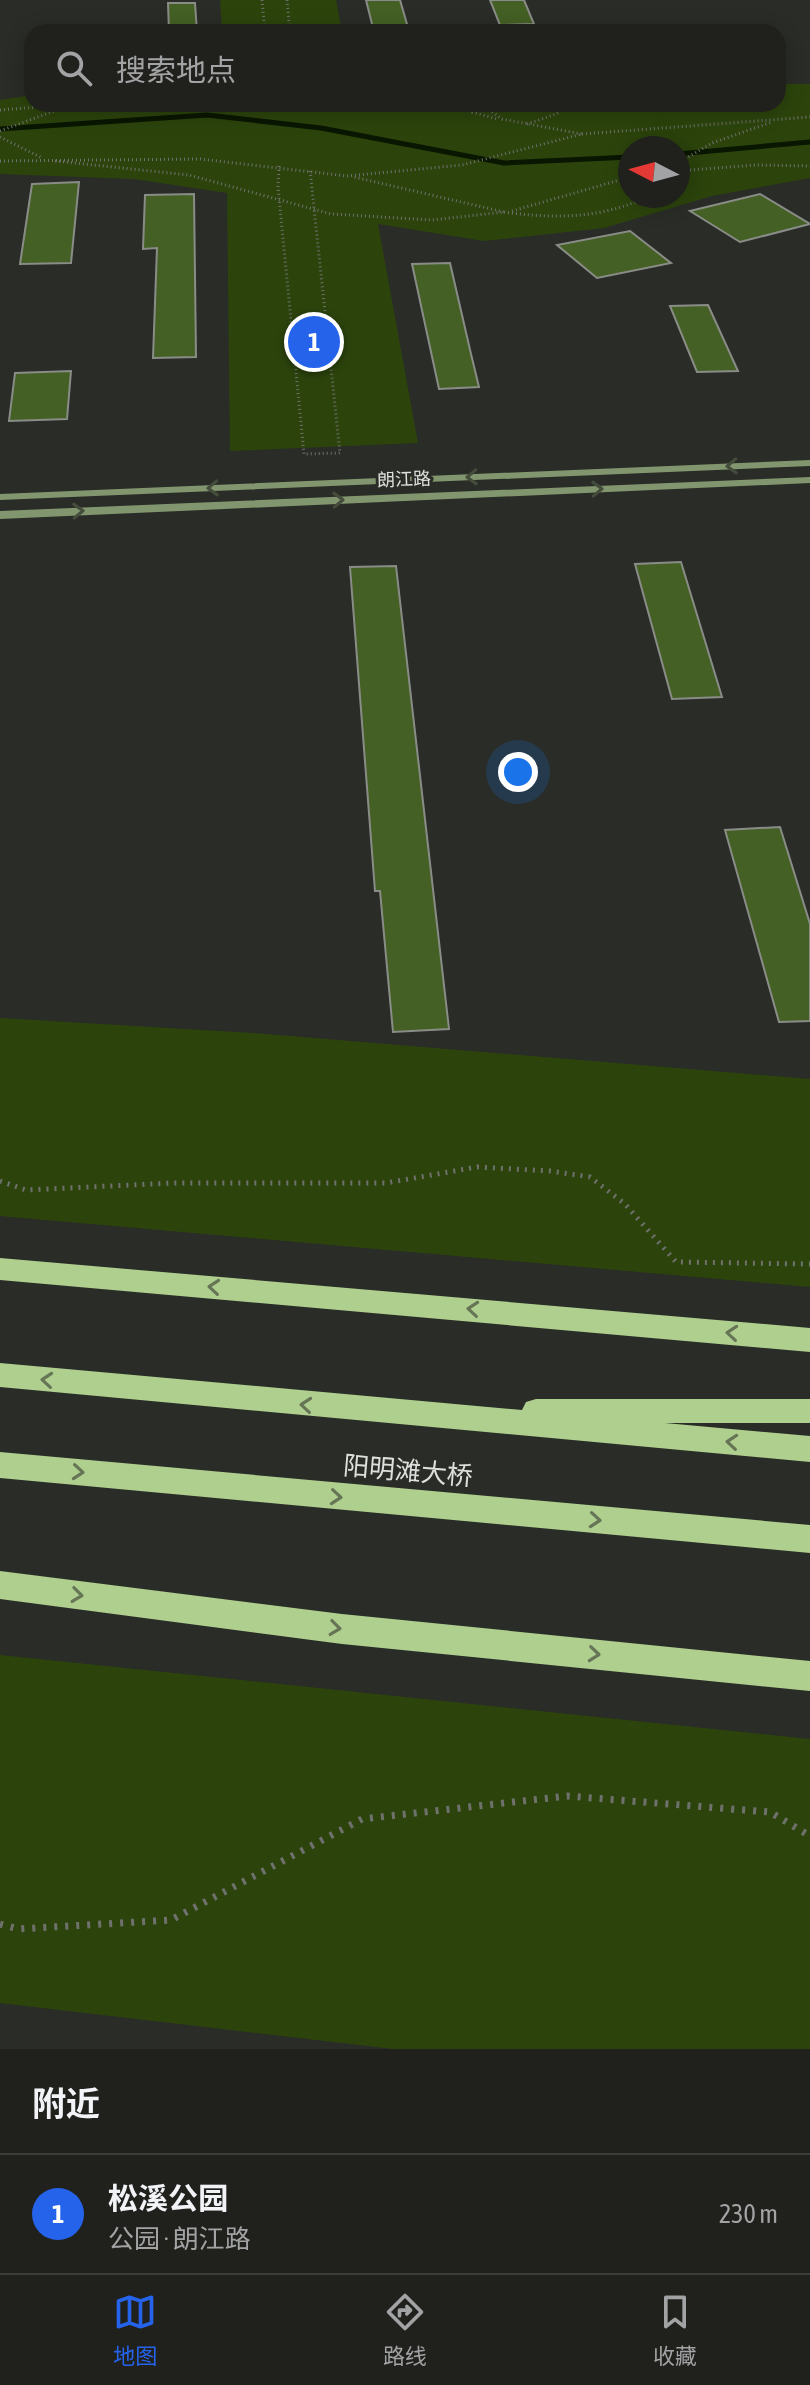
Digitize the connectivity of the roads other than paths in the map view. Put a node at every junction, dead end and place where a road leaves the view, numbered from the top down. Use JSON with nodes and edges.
{"nodes":[{"id":1,"x":810,"y":463,"type":"edge"},
{"id":2,"x":810,"y":480,"type":"edge"},
{"id":3,"x":0,"y":497,"type":"edge"},
{"id":4,"x":0,"y":515,"type":"edge"},
{"id":5,"x":0,"y":1269,"type":"edge"},
{"id":6,"x":810,"y":1340,"type":"edge"},
{"id":7,"x":0,"y":1375,"type":"edge"},
{"id":8,"x":374,"y":1411,"type":"junction"},
{"id":9,"x":810,"y":1411,"type":"edge"},
{"id":10,"x":810,"y":1449,"type":"edge"},
{"id":11,"x":0,"y":1465,"type":"edge"},
{"id":12,"x":810,"y":1539,"type":"edge"},
{"id":13,"x":0,"y":1585,"type":"edge"},
{"id":14,"x":810,"y":1676,"type":"edge"}],
"edges":[{"from":1,"to":3,"type":"main road","name":"朗江路","one_way":true},
{"from":4,"to":2,"type":"main road","name":"朗江路","one_way":true},
{"from":6,"to":5,"type":"highway","one_way":true},
{"from":8,"to":7,"type":"highway","one_way":true},
{"from":8,"to":9,"type":"highway"},
{"from":10,"to":8,"type":"highway","one_way":true},
{"from":11,"to":12,"type":"highway","name":"阳明滩大桥","one_way":true},
{"from":13,"to":14,"type":"highway","one_way":true}]}
